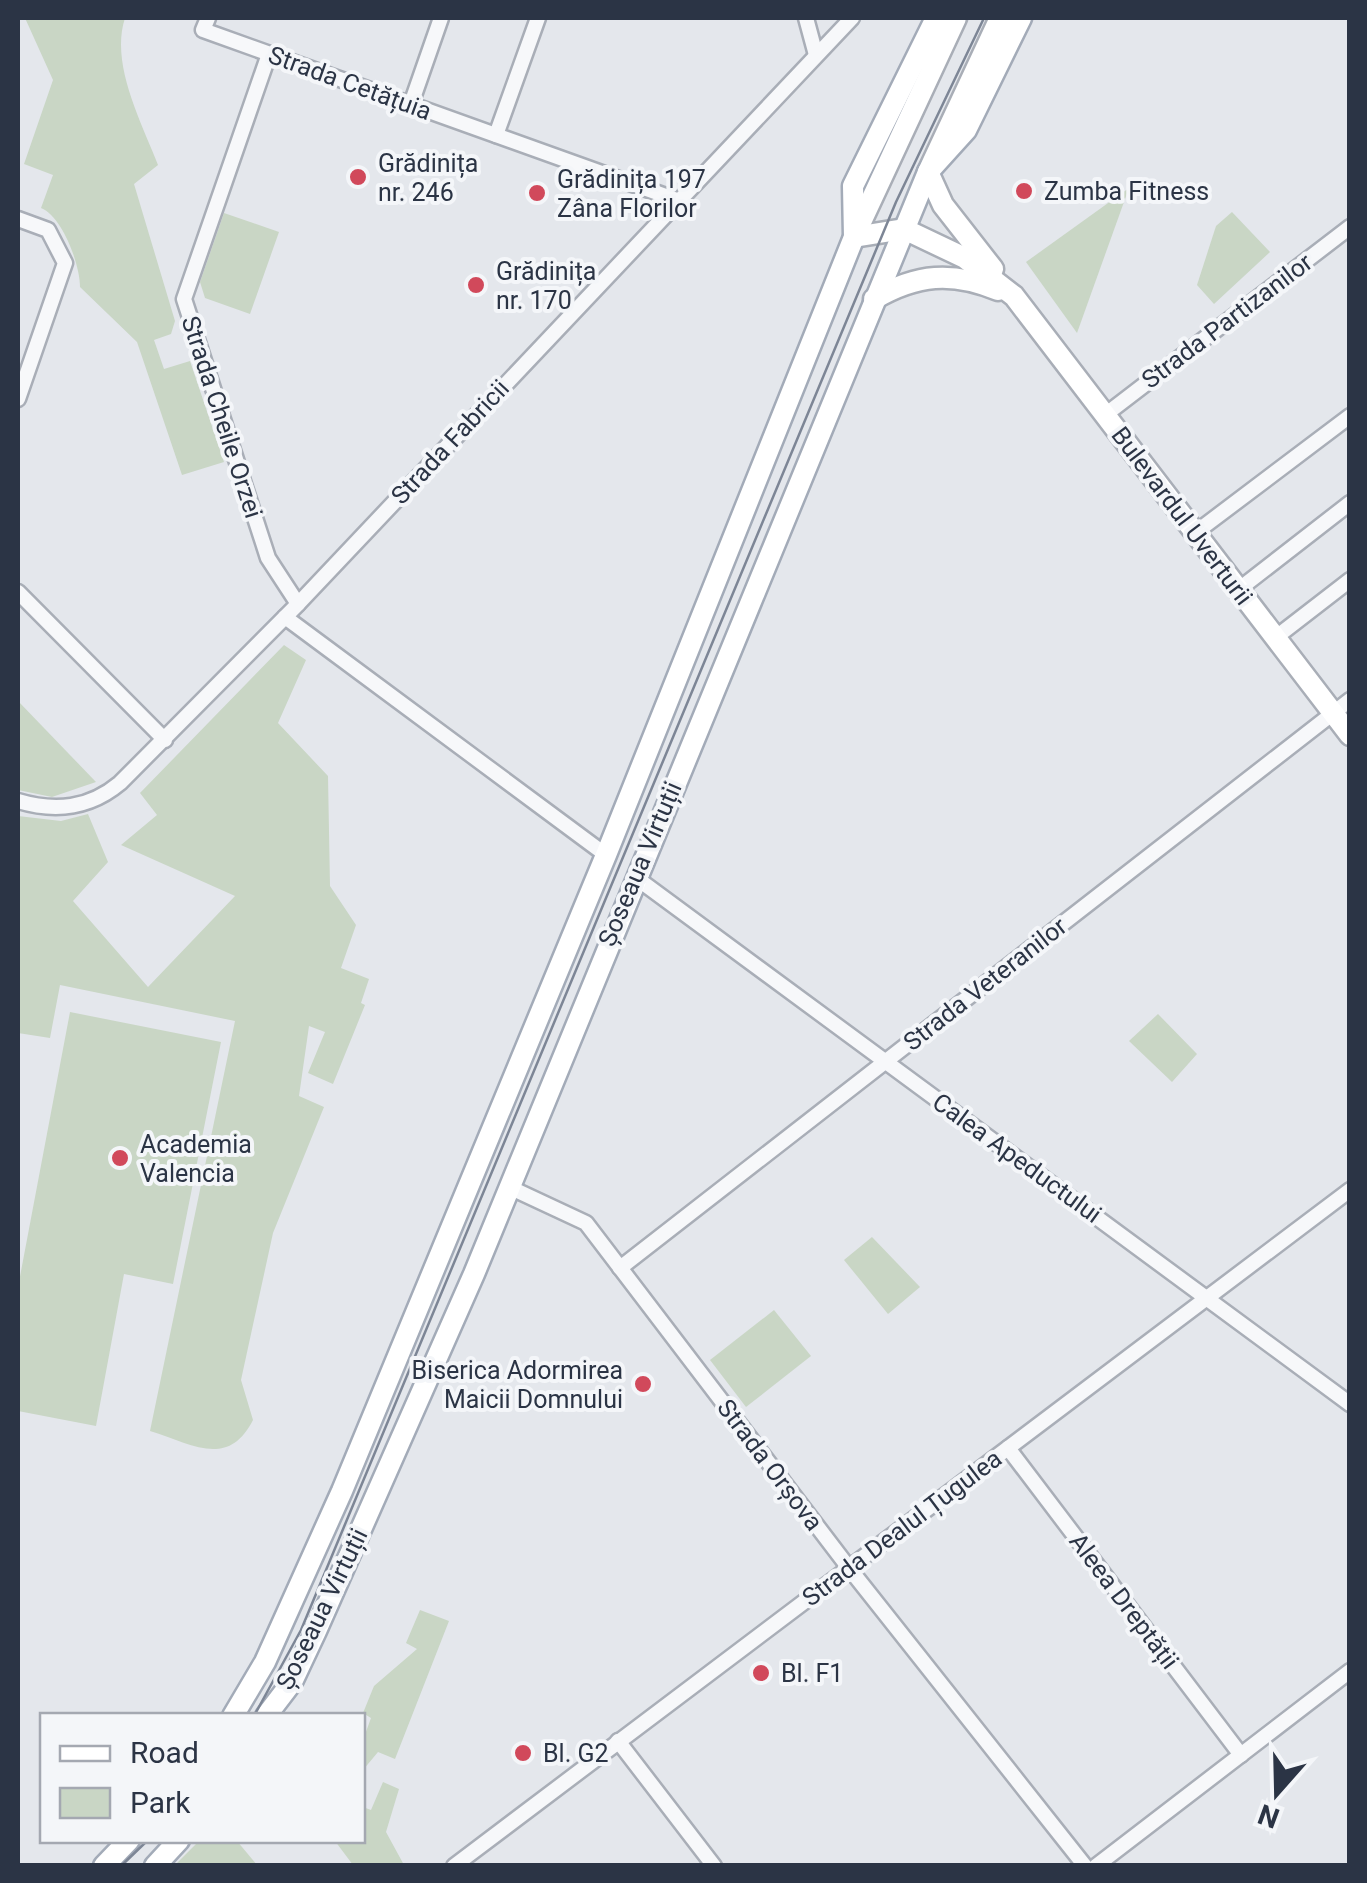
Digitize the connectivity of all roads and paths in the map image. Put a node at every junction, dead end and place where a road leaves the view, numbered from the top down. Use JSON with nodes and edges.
{"nodes":[{"id":1,"x":441,"y":18,"type":"edge"},
{"id":2,"x":538,"y":18,"type":"edge"},
{"id":3,"x":806,"y":18,"type":"edge"},
{"id":4,"x":852,"y":18,"type":"edge"},
{"id":5,"x":936,"y":18,"type":"edge"},
{"id":6,"x":956,"y":18,"type":"edge"},
{"id":7,"x":1000,"y":18,"type":"edge"},
{"id":8,"x":1021,"y":18,"type":"edge"},
{"id":9,"x":206,"y":24,"type":"edge"},
{"id":10,"x":270,"y":54,"type":"junction"},
{"id":11,"x":816,"y":55,"type":"junction"},
{"id":12,"x":410,"y":104,"type":"junction"},
{"id":13,"x":496,"y":136,"type":"junction"},
{"id":14,"x":928,"y":172,"type":"junction"},
{"id":15,"x":677,"y":200,"type":"junction"},
{"id":16,"x":18,"y":219,"type":"edge"},
{"id":17,"x":1350,"y":227,"type":"edge"},
{"id":18,"x":904,"y":229,"type":"junction"},
{"id":19,"x":854,"y":237,"type":"junction"},
{"id":20,"x":1014,"y":296,"type":"junction"},
{"id":21,"x":874,"y":299,"type":"junction"},
{"id":22,"x":18,"y":399,"type":"edge"},
{"id":23,"x":1104,"y":414,"type":"junction"},
{"id":24,"x":1350,"y":416,"type":"edge"},
{"id":25,"x":1350,"y":503,"type":"edge"},
{"id":26,"x":1195,"y":533,"type":"junction"},
{"id":27,"x":1350,"y":580,"type":"edge"},
{"id":28,"x":1238,"y":590,"type":"junction"},
{"id":29,"x":18,"y":592,"type":"edge"},
{"id":30,"x":298,"y":604,"type":"junction"},
{"id":31,"x":285,"y":618,"type":"junction"},
{"id":32,"x":1275,"y":638,"type":"junction"},
{"id":33,"x":1341,"y":707,"type":"edge"},
{"id":34,"x":1350,"y":735,"type":"edge"},
{"id":35,"x":164,"y":740,"type":"junction"},
{"id":36,"x":18,"y":801,"type":"edge"},
{"id":37,"x":606,"y":856,"type":"junction"},
{"id":38,"x":635,"y":877,"type":"junction"},
{"id":39,"x":886,"y":1061,"type":"junction"},
{"id":40,"x":509,"y":1187,"type":"junction"},
{"id":41,"x":1350,"y":1190,"type":"edge"},
{"id":42,"x":620,"y":1268,"type":"junction"},
{"id":43,"x":1207,"y":1298,"type":"junction"},
{"id":44,"x":1350,"y":1404,"type":"edge"},
{"id":45,"x":1008,"y":1448,"type":"junction"},
{"id":46,"x":849,"y":1568,"type":"junction"},
{"id":47,"x":1350,"y":1672,"type":"edge"},
{"id":48,"x":235,"y":1713,"type":"edge"},
{"id":49,"x":268,"y":1713,"type":"edge"},
{"id":50,"x":618,"y":1742,"type":"junction"},
{"id":51,"x":1241,"y":1755,"type":"junction"},
{"id":52,"x":126,"y":1843,"type":"edge"},
{"id":53,"x":176,"y":1843,"type":"edge"},
{"id":54,"x":454,"y":1865,"type":"edge"},
{"id":55,"x":104,"y":1866,"type":"edge"},
{"id":56,"x":154,"y":1866,"type":"edge"},
{"id":57,"x":714,"y":1866,"type":"edge"},
{"id":58,"x":1084,"y":1866,"type":"edge"},
{"id":59,"x":1096,"y":1866,"type":"edge"}],
"edges":[{"from":1,"to":12,"type":"street"},
{"from":2,"to":13,"type":"street"},
{"from":3,"to":11,"type":"street"},
{"from":4,"to":11,"type":"street","name":"Strada Fabricii"},
{"from":5,"to":19,"type":"main road","name":"Șoseaua Virtuții"},
{"from":6,"to":19,"type":"main road"},
{"from":7,"to":14,"type":"main road"},
{"from":8,"to":14,"type":"main road","name":"Șoseaua Virtuții"},
{"from":9,"to":10,"type":"street","name":"Strada Cetățuia"},
{"from":10,"to":12,"type":"street","name":"Strada Cetățuia"},
{"from":10,"to":30,"type":"street","name":"Strada Cheile Orzei"},
{"from":11,"to":15,"type":"street","name":"Strada Fabricii"},
{"from":12,"to":13,"type":"street","name":"Strada Cetățuia"},
{"from":13,"to":15,"type":"street","name":"Strada Cetățuia"},
{"from":14,"to":18,"type":"main road","name":"Șoseaua Virtuții"},
{"from":14,"to":20,"type":"main road"},
{"from":15,"to":30,"type":"street","name":"Strada Fabricii"},
{"from":16,"to":22,"type":"street"},
{"from":17,"to":23,"type":"street","name":"Strada Partizanilor"},
{"from":18,"to":19,"type":"main road"},
{"from":18,"to":20,"type":"main road","name":"Bulevardul Uverturii"},
{"from":18,"to":21,"type":"main road","name":"Șoseaua Virtuții"},
{"from":19,"to":37,"type":"main road","name":"Șoseaua Virtuții"},
{"from":20,"to":21,"type":"main road"},
{"from":20,"to":23,"type":"main road","name":"Bulevardul Uverturii"},
{"from":21,"to":38,"type":"main road","name":"Șoseaua Virtuții"},
{"from":23,"to":26,"type":"main road","name":"Bulevardul Uverturii"},
{"from":24,"to":26,"type":"street"},
{"from":25,"to":28,"type":"street"},
{"from":26,"to":28,"type":"main road","name":"Bulevardul Uverturii"},
{"from":27,"to":32,"type":"street"},
{"from":28,"to":32,"type":"main road","name":"Bulevardul Uverturii"},
{"from":29,"to":35,"type":"street"},
{"from":30,"to":31,"type":"street","name":"Strada Fabricii"},
{"from":31,"to":35,"type":"street","name":"Strada Fabricii"},
{"from":31,"to":37,"type":"street"},
{"from":32,"to":33,"type":"main road","name":"Bulevardul Uverturii"},
{"from":33,"to":34,"type":"main road","name":"Bulevardul Uverturii"},
{"from":33,"to":39,"type":"street","name":"Strada Veteranilor"},
{"from":35,"to":36,"type":"street","name":"Strada Fabricii"},
{"from":37,"to":48,"type":"main road","name":"Șoseaua Virtuții"},
{"from":38,"to":39,"type":"street","name":"Calea Apeductului"},
{"from":38,"to":40,"type":"main road","name":"Șoseaua Virtuții"},
{"from":39,"to":42,"type":"street","name":"Strada Veteranilor"},
{"from":39,"to":43,"type":"street","name":"Calea Apeductului"},
{"from":40,"to":42,"type":"street","name":"Strada Orșova"},
{"from":40,"to":49,"type":"main road","name":"Șoseaua Virtuții"},
{"from":41,"to":43,"type":"street","name":"Strada Dealul Țugulea"},
{"from":42,"to":46,"type":"street","name":"Strada Orșova"},
{"from":43,"to":44,"type":"street","name":"Calea Apeductului"},
{"from":43,"to":45,"type":"street","name":"Strada Dealul Țugulea"},
{"from":45,"to":46,"type":"street","name":"Strada Dealul Țugulea"},
{"from":45,"to":51,"type":"street","name":"Aleea Dreptății"},
{"from":46,"to":50,"type":"street","name":"Strada Dealul Țugulea"},
{"from":46,"to":58,"type":"street","name":"Strada Orșova"},
{"from":47,"to":51,"type":"street"},
{"from":50,"to":54,"type":"street","name":"Strada Dealul Țugulea"},
{"from":50,"to":57,"type":"street"},
{"from":51,"to":59,"type":"street"},
{"from":52,"to":55,"type":"main road"},
{"from":53,"to":56,"type":"main road"}]}
